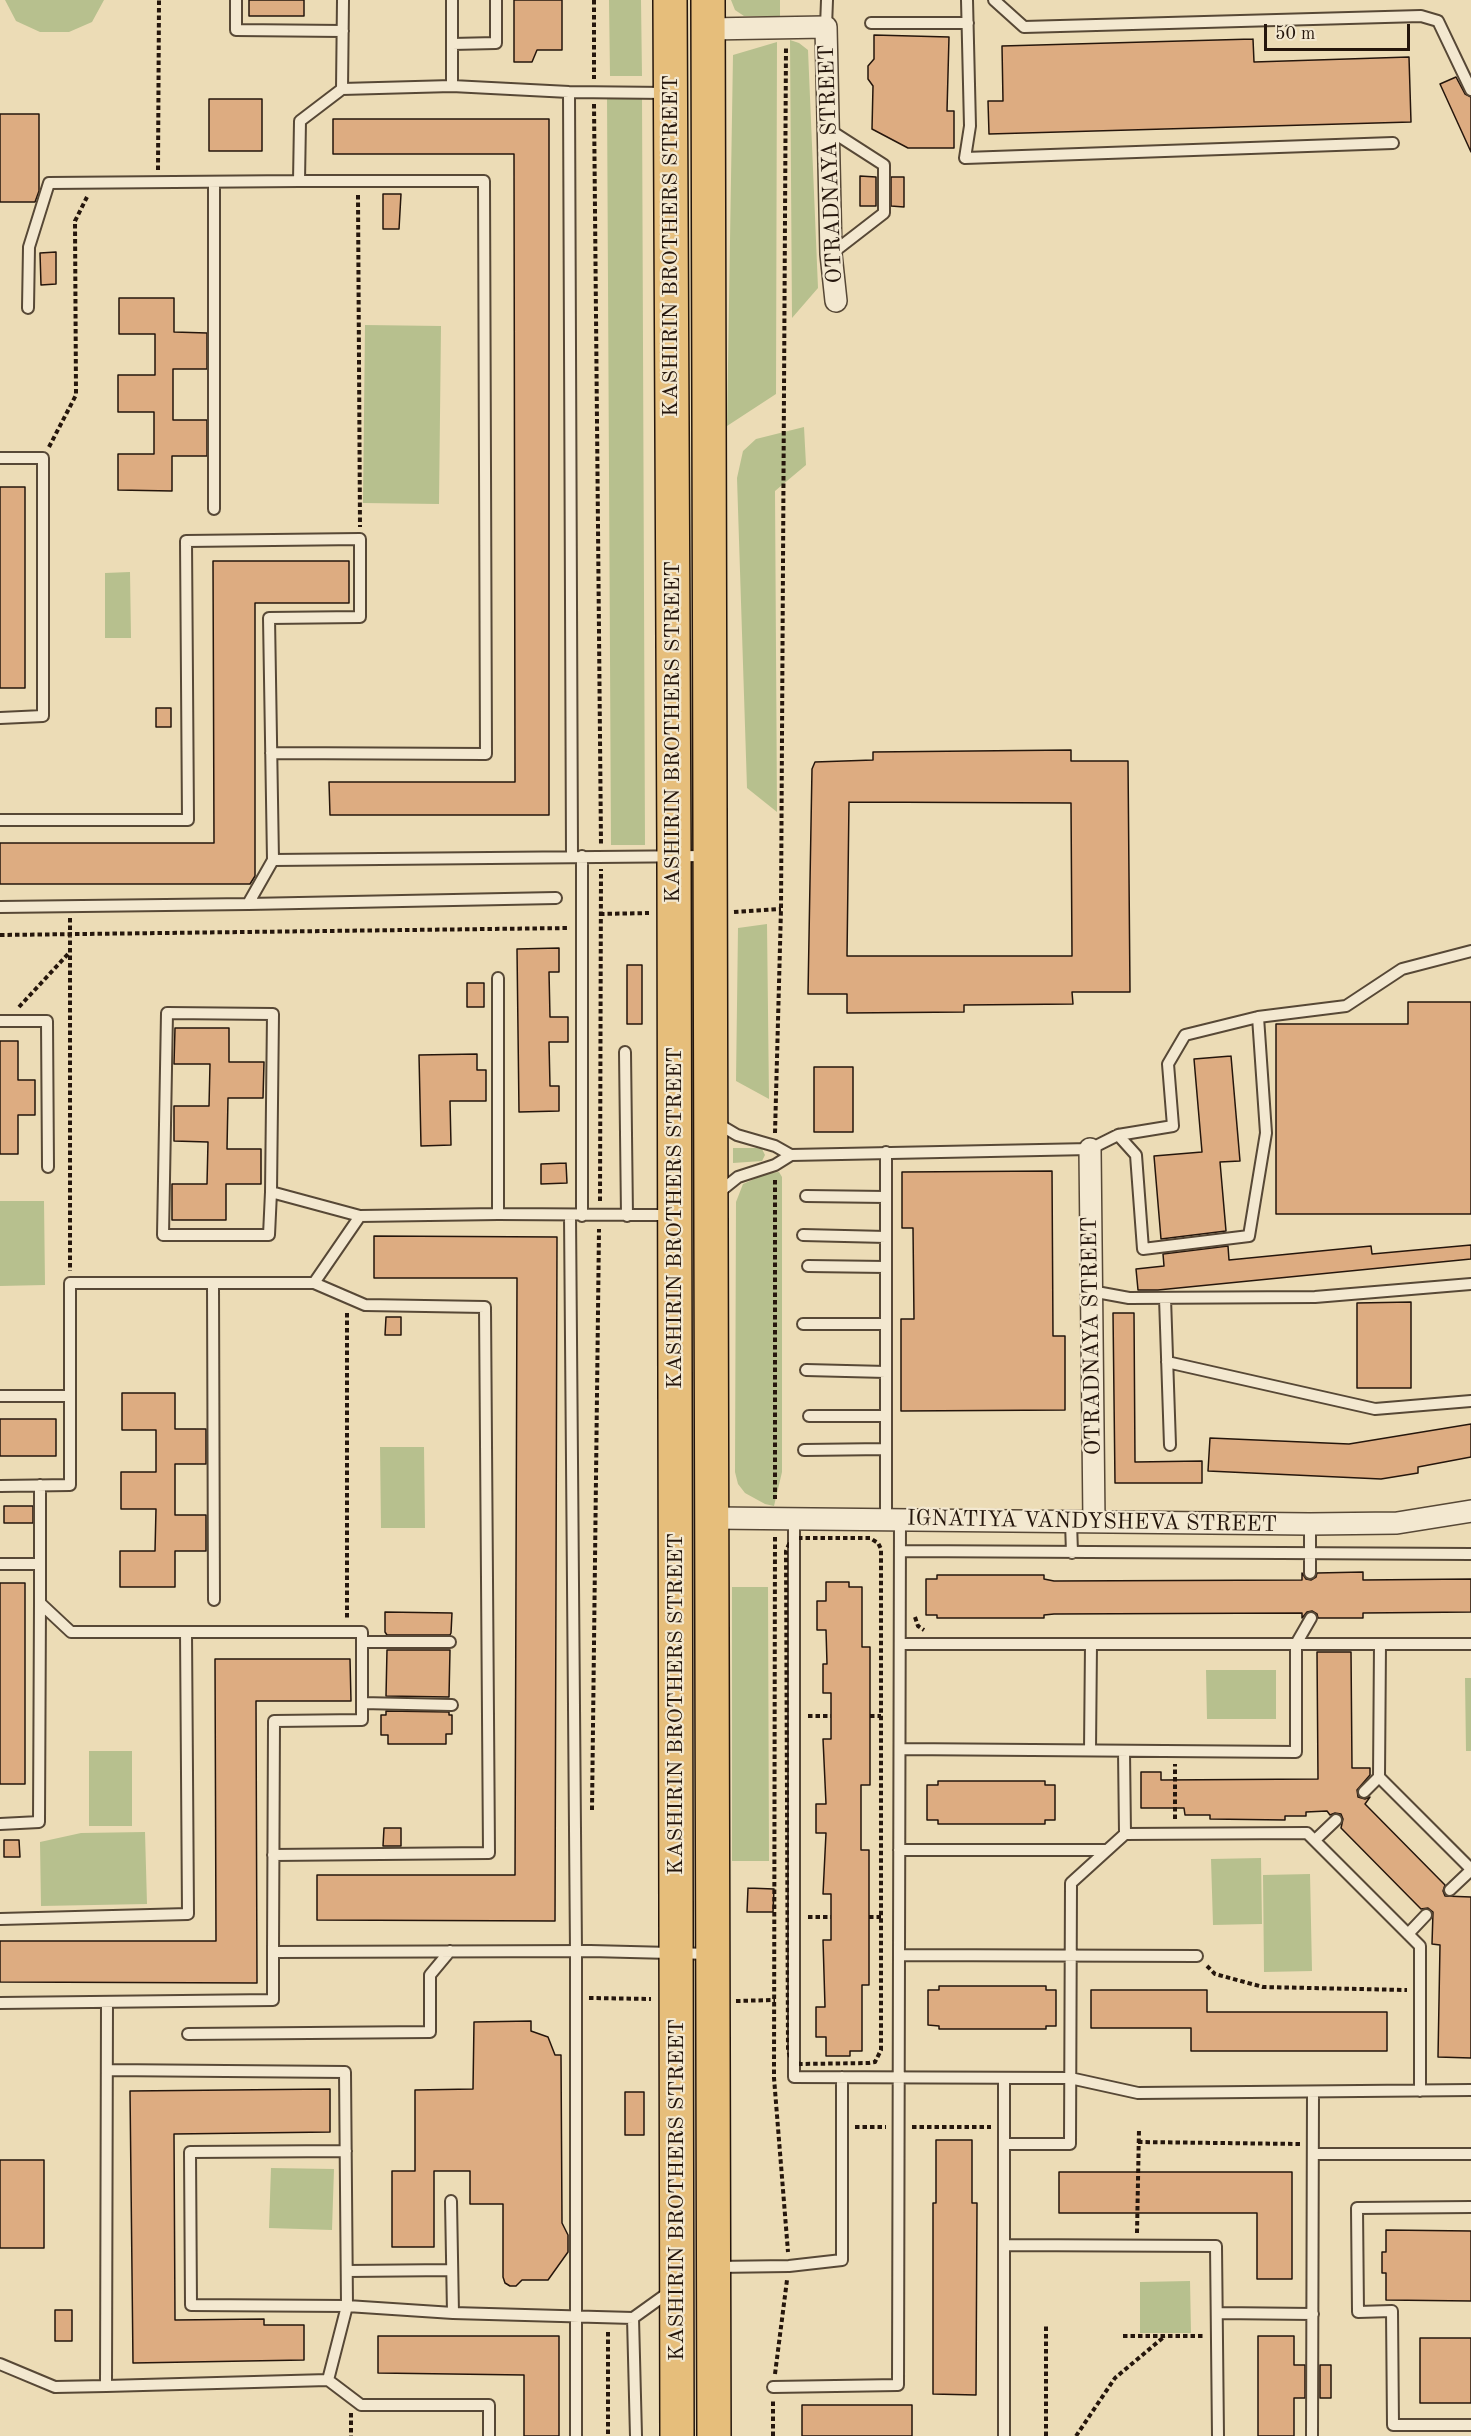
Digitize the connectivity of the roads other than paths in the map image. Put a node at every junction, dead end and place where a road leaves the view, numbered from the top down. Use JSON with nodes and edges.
{"nodes":[{"id":1,"x":236,"y":0,"type":"edge"},
{"id":2,"x":343,"y":0,"type":"edge"},
{"id":3,"x":452,"y":0,"type":"edge"},
{"id":4,"x":496,"y":0,"type":"edge"},
{"id":5,"x":670,"y":0,"type":"edge"},
{"id":6,"x":827,"y":0,"type":"edge"},
{"id":7,"x":968,"y":0,"type":"edge"},
{"id":8,"x":994,"y":0,"type":"edge"},
{"id":9,"x":708,"y":14,"type":"edge"},
{"id":10,"x":871,"y":22,"type":"dead end"},
{"id":11,"x":968,"y":23,"type":"junction"},
{"id":12,"x":826,"y":27,"type":"junction"},
{"id":13,"x":343,"y":31,"type":"junction"},
{"id":14,"x":452,"y":44,"type":"junction"},
{"id":15,"x":452,"y":86,"type":"junction"},
{"id":16,"x":342,"y":89,"type":"junction"},
{"id":17,"x":1471,"y":90,"type":"edge"},
{"id":18,"x":569,"y":92,"type":"junction"},
{"id":19,"x":671,"y":93,"type":"junction"},
{"id":20,"x":828,"y":129,"type":"junction"},
{"id":21,"x":1393,"y":143,"type":"dead end"},
{"id":22,"x":299,"y":181,"type":"junction"},
{"id":23,"x":214,"y":182,"type":"junction"},
{"id":24,"x":831,"y":254,"type":"junction"},
{"id":25,"x":836,"y":301,"type":"dead end"},
{"id":26,"x":28,"y":308,"type":"dead end"},
{"id":27,"x":0,"y":458,"type":"edge"},
{"id":28,"x":214,"y":509,"type":"dead end"},
{"id":29,"x":0,"y":718,"type":"edge"},
{"id":30,"x":271,"y":753,"type":"junction"},
{"id":31,"x":0,"y":820,"type":"edge"},
{"id":32,"x":577,"y":856,"type":"junction"},
{"id":33,"x":674,"y":856,"type":"junction"},
{"id":34,"x":711,"y":856,"type":"junction"},
{"id":35,"x":273,"y":860,"type":"junction"},
{"id":36,"x":556,"y":898,"type":"dead end"},
{"id":37,"x":248,"y":904,"type":"junction"},
{"id":38,"x":0,"y":907,"type":"edge"},
{"id":39,"x":1471,"y":951,"type":"edge"},
{"id":40,"x":498,"y":978,"type":"dead end"},
{"id":41,"x":1258,"y":1017,"type":"junction"},
{"id":42,"x":3,"y":1021,"type":"edge"},
{"id":43,"x":625,"y":1052,"type":"dead end"},
{"id":44,"x":712,"y":1120,"type":"junction"},
{"id":45,"x":1118,"y":1135,"type":"junction"},
{"id":46,"x":1090,"y":1149,"type":"junction"},
{"id":47,"x":886,"y":1152,"type":"junction"},
{"id":48,"x":791,"y":1155,"type":"junction"},
{"id":49,"x":48,"y":1167,"type":"dead end"},
{"id":50,"x":271,"y":1192,"type":"junction"},
{"id":51,"x":806,"y":1196,"type":"dead end"},
{"id":52,"x":886,"y":1197,"type":"junction"},
{"id":53,"x":712,"y":1198,"type":"junction"},
{"id":54,"x":498,"y":1214,"type":"junction"},
{"id":55,"x":675,"y":1215,"type":"junction"},
{"id":56,"x":360,"y":1216,"type":"junction"},
{"id":57,"x":570,"y":1216,"type":"junction"},
{"id":58,"x":582,"y":1216,"type":"junction"},
{"id":59,"x":627,"y":1216,"type":"junction"},
{"id":60,"x":803,"y":1235,"type":"dead end"},
{"id":61,"x":886,"y":1237,"type":"junction"},
{"id":62,"x":808,"y":1266,"type":"dead end"},
{"id":63,"x":886,"y":1267,"type":"junction"},
{"id":64,"x":213,"y":1283,"type":"junction"},
{"id":65,"x":314,"y":1283,"type":"junction"},
{"id":66,"x":1471,"y":1284,"type":"edge"},
{"id":67,"x":1091,"y":1291,"type":"junction"},
{"id":68,"x":1165,"y":1298,"type":"junction"},
{"id":69,"x":803,"y":1324,"type":"dead end"},
{"id":70,"x":886,"y":1324,"type":"junction"},
{"id":71,"x":1167,"y":1362,"type":"junction"},
{"id":72,"x":806,"y":1370,"type":"dead end"},
{"id":73,"x":886,"y":1372,"type":"junction"},
{"id":74,"x":0,"y":1396,"type":"edge"},
{"id":75,"x":70,"y":1396,"type":"junction"},
{"id":76,"x":1471,"y":1401,"type":"edge"},
{"id":77,"x":809,"y":1416,"type":"dead end"},
{"id":78,"x":886,"y":1416,"type":"junction"},
{"id":79,"x":1170,"y":1445,"type":"dead end"},
{"id":80,"x":886,"y":1449,"type":"junction"},
{"id":81,"x":804,"y":1450,"type":"dead end"},
{"id":82,"x":40,"y":1485,"type":"junction"},
{"id":83,"x":0,"y":1486,"type":"edge"},
{"id":84,"x":1471,"y":1511,"type":"edge"},
{"id":85,"x":712,"y":1518,"type":"junction"},
{"id":86,"x":785,"y":1518,"type":"junction"},
{"id":87,"x":893,"y":1520,"type":"junction"},
{"id":88,"x":1071,"y":1522,"type":"junction"},
{"id":89,"x":1094,"y":1522,"type":"junction"},
{"id":90,"x":1310,"y":1524,"type":"junction"},
{"id":91,"x":900,"y":1551,"type":"junction"},
{"id":92,"x":1072,"y":1553,"type":"junction"},
{"id":93,"x":1310,"y":1554,"type":"junction"},
{"id":94,"x":1471,"y":1554,"type":"edge"},
{"id":95,"x":0,"y":1564,"type":"edge"},
{"id":96,"x":40,"y":1564,"type":"junction"},
{"id":97,"x":1310,"y":1573,"type":"dead end"},
{"id":98,"x":214,"y":1600,"type":"dead end"},
{"id":99,"x":40,"y":1604,"type":"junction"},
{"id":100,"x":1311,"y":1618,"type":"dead end"},
{"id":101,"x":186,"y":1632,"type":"junction"},
{"id":102,"x":362,"y":1642,"type":"junction"},
{"id":103,"x":450,"y":1642,"type":"dead end"},
{"id":104,"x":900,"y":1644,"type":"junction"},
{"id":105,"x":1091,"y":1644,"type":"junction"},
{"id":106,"x":1296,"y":1644,"type":"junction"},
{"id":107,"x":1380,"y":1644,"type":"junction"},
{"id":108,"x":1471,"y":1644,"type":"edge"},
{"id":109,"x":362,"y":1703,"type":"junction"},
{"id":110,"x":452,"y":1705,"type":"dead end"},
{"id":111,"x":900,"y":1749,"type":"junction"},
{"id":112,"x":1090,"y":1750,"type":"junction"},
{"id":113,"x":1124,"y":1750,"type":"junction"},
{"id":114,"x":1379,"y":1777,"type":"junction"},
{"id":115,"x":1364,"y":1792,"type":"dead end"},
{"id":116,"x":1335,"y":1820,"type":"dead end"},
{"id":117,"x":0,"y":1824,"type":"edge"},
{"id":118,"x":1125,"y":1834,"type":"junction"},
{"id":119,"x":1315,"y":1840,"type":"junction"},
{"id":120,"x":899,"y":1850,"type":"junction"},
{"id":121,"x":1107,"y":1850,"type":"junction"},
{"id":122,"x":273,"y":1855,"type":"junction"},
{"id":123,"x":1471,"y":1870,"type":"edge"},
{"id":124,"x":1450,"y":1890,"type":"dead end"},
{"id":125,"x":1426,"y":1915,"type":"dead end"},
{"id":126,"x":0,"y":1919,"type":"edge"},
{"id":127,"x":1408,"y":1934,"type":"junction"},
{"id":128,"x":450,"y":1951,"type":"junction"},
{"id":129,"x":576,"y":1951,"type":"junction"},
{"id":130,"x":273,"y":1952,"type":"junction"},
{"id":131,"x":676,"y":1954,"type":"junction"},
{"id":132,"x":713,"y":1954,"type":"junction"},
{"id":133,"x":899,"y":1955,"type":"junction"},
{"id":134,"x":1070,"y":1955,"type":"junction"},
{"id":135,"x":1197,"y":1956,"type":"road end"},
{"id":136,"x":107,"y":2002,"type":"junction"},
{"id":137,"x":0,"y":2003,"type":"edge"},
{"id":138,"x":188,"y":2034,"type":"dead end"},
{"id":139,"x":107,"y":2070,"type":"junction"},
{"id":140,"x":842,"y":2078,"type":"junction"},
{"id":141,"x":899,"y":2078,"type":"junction"},
{"id":142,"x":1004,"y":2078,"type":"junction"},
{"id":143,"x":1070,"y":2078,"type":"junction"},
{"id":144,"x":1471,"y":2090,"type":"edge"},
{"id":145,"x":1420,"y":2091,"type":"junction"},
{"id":146,"x":1313,"y":2092,"type":"junction"},
{"id":147,"x":1004,"y":2144,"type":"junction"},
{"id":148,"x":1313,"y":2149,"type":"junction"},
{"id":149,"x":346,"y":2151,"type":"junction"},
{"id":150,"x":1471,"y":2154,"type":"edge"},
{"id":151,"x":451,"y":2201,"type":"dead end"},
{"id":152,"x":1471,"y":2207,"type":"edge"},
{"id":153,"x":1004,"y":2244,"type":"junction"},
{"id":154,"x":714,"y":2267,"type":"junction"},
{"id":155,"x":452,"y":2270,"type":"junction"},
{"id":156,"x":347,"y":2271,"type":"junction"},
{"id":157,"x":677,"y":2286,"type":"junction"},
{"id":158,"x":347,"y":2306,"type":"junction"},
{"id":159,"x":453,"y":2313,"type":"junction"},
{"id":160,"x":1217,"y":2313,"type":"junction"},
{"id":161,"x":1312,"y":2313,"type":"junction"},
{"id":162,"x":575,"y":2316,"type":"junction"},
{"id":163,"x":633,"y":2318,"type":"junction"},
{"id":164,"x":0,"y":2364,"type":"edge"},
{"id":165,"x":328,"y":2380,"type":"junction"},
{"id":166,"x":106,"y":2386,"type":"junction"},
{"id":167,"x":773,"y":2387,"type":"dead end"},
{"id":168,"x":1471,"y":2425,"type":"edge"},
{"id":169,"x":489,"y":2436,"type":"edge"},
{"id":170,"x":576,"y":2436,"type":"edge"},
{"id":171,"x":636,"y":2436,"type":"edge"},
{"id":172,"x":677,"y":2436,"type":"edge"},
{"id":173,"x":714,"y":2436,"type":"edge"},
{"id":174,"x":1004,"y":2436,"type":"edge"},
{"id":175,"x":1218,"y":2436,"type":"edge"},
{"id":176,"x":1312,"y":2436,"type":"edge"}],
"edges":[{"from":1,"to":13,"type":"lane"},
{"from":2,"to":13,"type":"lane"},
{"from":3,"to":14,"type":"lane"},
{"from":4,"to":14,"type":"lane"},
{"from":5,"to":19,"type":"main road","name":"KASHIRIN BROTHERS STREET"},
{"from":6,"to":12,"type":"lane"},
{"from":7,"to":11,"type":"lane"},
{"from":8,"to":17,"type":"lane"},
{"from":9,"to":12,"type":"street"},
{"from":9,"to":34,"type":"main road","name":"KASHIRIN BROTHERS STREET"},
{"from":10,"to":11,"type":"lane"},
{"from":11,"to":21,"type":"lane"},
{"from":12,"to":20,"type":"street","name":"OTRADNAYA STREET"},
{"from":13,"to":16,"type":"lane"},
{"from":14,"to":15,"type":"lane"},
{"from":15,"to":16,"type":"lane"},
{"from":15,"to":18,"type":"lane"},
{"from":16,"to":22,"type":"lane"},
{"from":18,"to":19,"type":"lane"},
{"from":18,"to":32,"type":"lane"},
{"from":19,"to":33,"type":"main road","name":"KASHIRIN BROTHERS STREET"},
{"from":20,"to":24,"type":"street","name":"OTRADNAYA STREET"},
{"from":20,"to":24,"type":"lane"},
{"from":22,"to":23,"type":"lane"},
{"from":22,"to":30,"type":"lane"},
{"from":23,"to":26,"type":"lane"},
{"from":23,"to":28,"type":"lane"},
{"from":24,"to":25,"type":"street","name":"OTRADNAYA STREET"},
{"from":27,"to":29,"type":"lane"},
{"from":30,"to":31,"type":"lane"},
{"from":30,"to":35,"type":"lane"},
{"from":32,"to":33,"type":"lane"},
{"from":32,"to":35,"type":"lane"},
{"from":32,"to":58,"type":"lane"},
{"from":33,"to":34,"type":"lane"},
{"from":33,"to":55,"type":"main road","name":"KASHIRIN BROTHERS STREET"},
{"from":34,"to":44,"type":"main road","name":"KASHIRIN BROTHERS STREET"},
{"from":35,"to":37,"type":"lane"},
{"from":36,"to":37,"type":"lane"},
{"from":37,"to":38,"type":"lane"},
{"from":39,"to":41,"type":"lane"},
{"from":40,"to":54,"type":"lane"},
{"from":41,"to":45,"type":"lane"},
{"from":41,"to":45,"type":"lane"},
{"from":42,"to":49,"type":"lane"},
{"from":43,"to":59,"type":"lane"},
{"from":44,"to":48,"type":"lane"},
{"from":44,"to":53,"type":"main road","name":"KASHIRIN BROTHERS STREET"},
{"from":45,"to":46,"type":"lane"},
{"from":46,"to":47,"type":"lane"},
{"from":46,"to":67,"type":"street","name":"OTRADNAYA STREET"},
{"from":47,"to":48,"type":"lane"},
{"from":47,"to":52,"type":"lane"},
{"from":48,"to":53,"type":"lane"},
{"from":50,"to":50,"type":"lane"},
{"from":50,"to":56,"type":"lane"},
{"from":51,"to":52,"type":"lane"},
{"from":52,"to":61,"type":"lane"},
{"from":53,"to":85,"type":"main road","name":"KASHIRIN BROTHERS STREET"},
{"from":54,"to":56,"type":"lane"},
{"from":54,"to":57,"type":"lane"},
{"from":55,"to":59,"type":"lane"},
{"from":55,"to":131,"type":"main road","name":"KASHIRIN BROTHERS STREET"},
{"from":56,"to":65,"type":"lane"},
{"from":57,"to":58,"type":"lane"},
{"from":57,"to":129,"type":"lane"},
{"from":58,"to":59,"type":"lane"},
{"from":60,"to":61,"type":"lane"},
{"from":61,"to":63,"type":"lane"},
{"from":62,"to":63,"type":"lane"},
{"from":63,"to":70,"type":"lane"},
{"from":64,"to":65,"type":"lane"},
{"from":64,"to":75,"type":"lane"},
{"from":64,"to":98,"type":"lane"},
{"from":65,"to":122,"type":"lane"},
{"from":66,"to":68,"type":"lane"},
{"from":67,"to":68,"type":"lane"},
{"from":67,"to":89,"type":"street","name":"OTRADNAYA STREET"},
{"from":68,"to":71,"type":"lane"},
{"from":69,"to":70,"type":"lane"},
{"from":70,"to":73,"type":"lane"},
{"from":71,"to":76,"type":"lane"},
{"from":71,"to":79,"type":"lane"},
{"from":72,"to":73,"type":"lane"},
{"from":73,"to":78,"type":"lane"},
{"from":74,"to":75,"type":"lane"},
{"from":75,"to":82,"type":"lane"},
{"from":77,"to":78,"type":"lane"},
{"from":78,"to":80,"type":"lane"},
{"from":80,"to":81,"type":"lane"},
{"from":80,"to":87,"type":"lane"},
{"from":82,"to":83,"type":"lane"},
{"from":82,"to":96,"type":"lane"},
{"from":84,"to":90,"type":"street","name":"IGNATIYA VANDYSHEVA STREET"},
{"from":85,"to":86,"type":"street","name":"IGNATIYA VANDYSHEVA STREET"},
{"from":85,"to":132,"type":"main road","name":"KASHIRIN BROTHERS STREET"},
{"from":86,"to":87,"type":"street","name":"IGNATIYA VANDYSHEVA STREET"},
{"from":86,"to":140,"type":"lane"},
{"from":87,"to":88,"type":"street","name":"IGNATIYA VANDYSHEVA STREET"},
{"from":87,"to":91,"type":"lane"},
{"from":88,"to":89,"type":"street","name":"IGNATIYA VANDYSHEVA STREET"},
{"from":88,"to":92,"type":"lane"},
{"from":89,"to":90,"type":"street","name":"IGNATIYA VANDYSHEVA STREET"},
{"from":90,"to":93,"type":"lane"},
{"from":91,"to":92,"type":"lane"},
{"from":91,"to":104,"type":"lane"},
{"from":92,"to":93,"type":"lane"},
{"from":93,"to":94,"type":"lane"},
{"from":93,"to":97,"type":"lane"},
{"from":95,"to":96,"type":"lane"},
{"from":96,"to":99,"type":"lane"},
{"from":99,"to":101,"type":"lane"},
{"from":99,"to":117,"type":"lane"},
{"from":100,"to":106,"type":"lane"},
{"from":101,"to":102,"type":"lane"},
{"from":101,"to":126,"type":"lane"},
{"from":102,"to":103,"type":"lane"},
{"from":102,"to":109,"type":"lane"},
{"from":104,"to":105,"type":"lane"},
{"from":104,"to":111,"type":"lane"},
{"from":105,"to":106,"type":"lane"},
{"from":105,"to":112,"type":"lane"},
{"from":106,"to":107,"type":"lane"},
{"from":106,"to":113,"type":"lane"},
{"from":107,"to":108,"type":"lane"},
{"from":107,"to":114,"type":"lane"},
{"from":109,"to":110,"type":"lane"},
{"from":109,"to":122,"type":"lane"},
{"from":111,"to":112,"type":"lane"},
{"from":111,"to":120,"type":"lane"},
{"from":112,"to":113,"type":"lane"},
{"from":113,"to":118,"type":"lane"},
{"from":114,"to":115,"type":"lane"},
{"from":114,"to":123,"type":"lane"},
{"from":116,"to":119,"type":"lane"},
{"from":118,"to":119,"type":"lane"},
{"from":118,"to":121,"type":"lane"},
{"from":119,"to":127,"type":"lane"},
{"from":120,"to":121,"type":"lane"},
{"from":120,"to":133,"type":"lane"},
{"from":121,"to":134,"type":"lane"},
{"from":122,"to":130,"type":"lane"},
{"from":123,"to":124,"type":"lane"},
{"from":125,"to":127,"type":"lane"},
{"from":127,"to":145,"type":"lane"},
{"from":128,"to":129,"type":"lane"},
{"from":128,"to":130,"type":"lane"},
{"from":128,"to":138,"type":"lane"},
{"from":129,"to":131,"type":"lane"},
{"from":129,"to":162,"type":"lane"},
{"from":130,"to":136,"type":"lane"},
{"from":131,"to":132,"type":"lane"},
{"from":131,"to":157,"type":"main road","name":"KASHIRIN BROTHERS STREET"},
{"from":132,"to":154,"type":"main road","name":"KASHIRIN BROTHERS STREET"},
{"from":133,"to":134,"type":"lane"},
{"from":133,"to":141,"type":"lane"},
{"from":134,"to":135,"type":"lane"},
{"from":134,"to":143,"type":"lane"},
{"from":136,"to":137,"type":"lane"},
{"from":136,"to":139,"type":"lane"},
{"from":139,"to":149,"type":"lane"},
{"from":139,"to":166,"type":"lane"},
{"from":140,"to":141,"type":"lane"},
{"from":140,"to":154,"type":"lane"},
{"from":141,"to":142,"type":"lane"},
{"from":141,"to":167,"type":"lane"},
{"from":142,"to":143,"type":"lane"},
{"from":142,"to":147,"type":"lane"},
{"from":143,"to":146,"type":"lane"},
{"from":143,"to":147,"type":"lane"},
{"from":144,"to":145,"type":"lane"},
{"from":145,"to":146,"type":"lane"},
{"from":146,"to":148,"type":"lane"},
{"from":147,"to":153,"type":"lane"},
{"from":148,"to":150,"type":"lane"},
{"from":148,"to":161,"type":"lane"},
{"from":149,"to":156,"type":"lane"},
{"from":149,"to":158,"type":"lane"},
{"from":151,"to":155,"type":"lane"},
{"from":152,"to":168,"type":"lane"},
{"from":153,"to":160,"type":"lane"},
{"from":153,"to":174,"type":"lane"},
{"from":154,"to":173,"type":"main road","name":"KASHIRIN BROTHERS STREET"},
{"from":155,"to":156,"type":"lane"},
{"from":155,"to":159,"type":"lane"},
{"from":156,"to":158,"type":"lane"},
{"from":157,"to":163,"type":"lane"},
{"from":157,"to":172,"type":"main road","name":"KASHIRIN BROTHERS STREET"},
{"from":158,"to":159,"type":"lane"},
{"from":158,"to":165,"type":"lane"},
{"from":159,"to":162,"type":"lane"},
{"from":160,"to":161,"type":"lane"},
{"from":160,"to":175,"type":"lane"},
{"from":161,"to":176,"type":"lane"},
{"from":162,"to":163,"type":"lane"},
{"from":162,"to":170,"type":"lane"},
{"from":163,"to":171,"type":"lane"},
{"from":164,"to":166,"type":"lane"},
{"from":165,"to":166,"type":"lane"},
{"from":165,"to":169,"type":"lane"}]}
